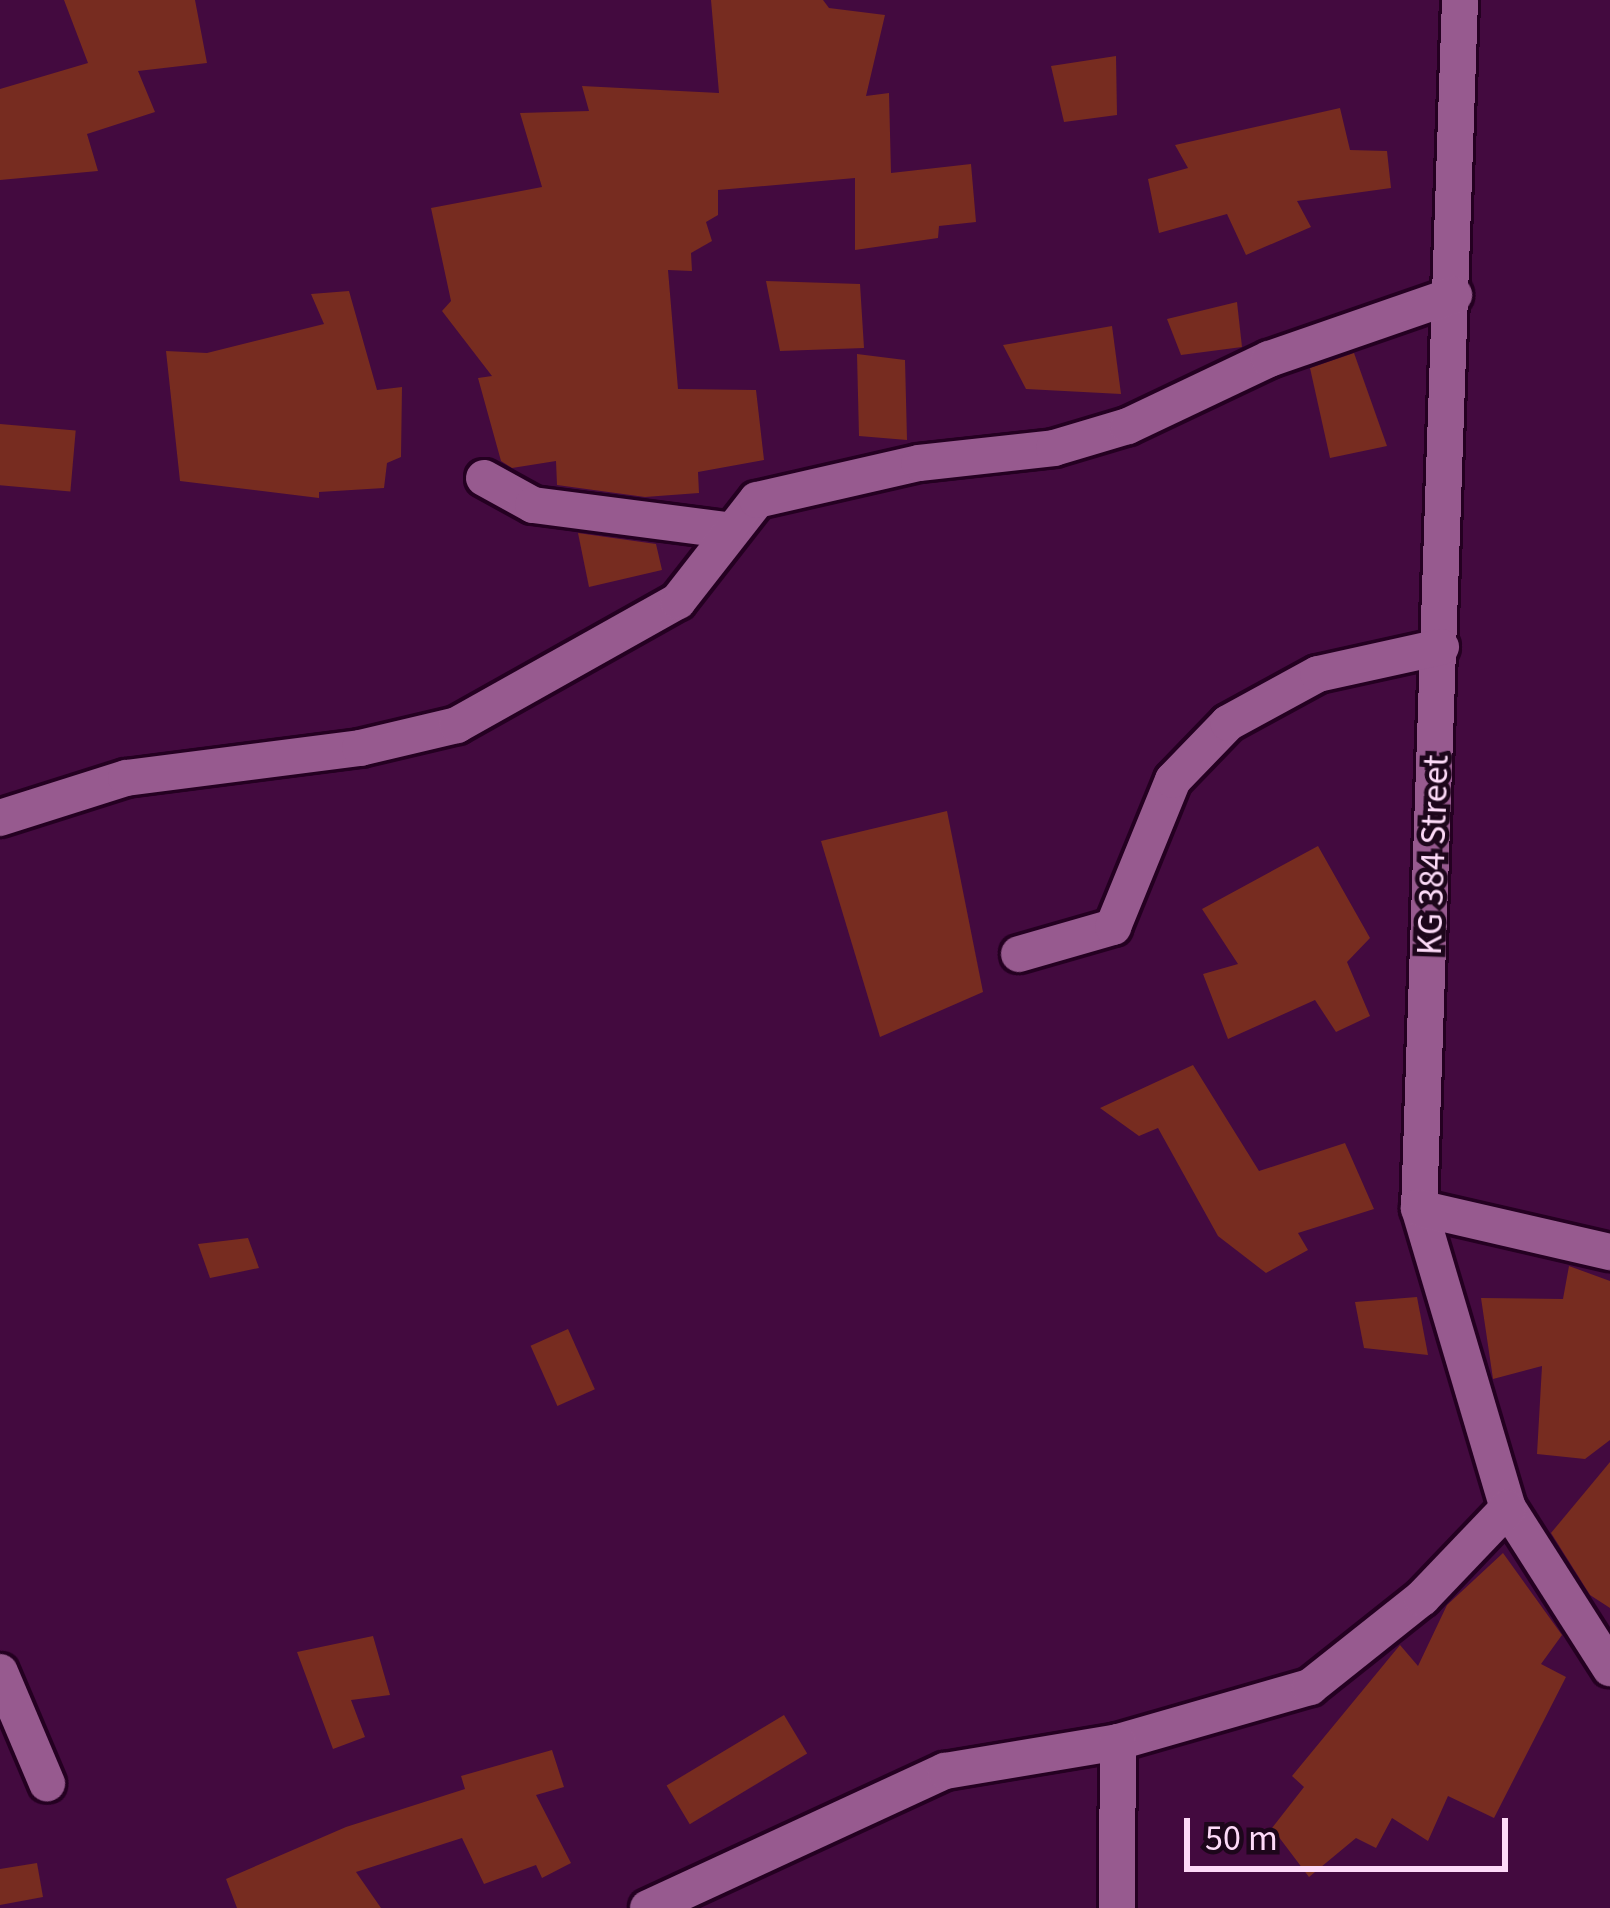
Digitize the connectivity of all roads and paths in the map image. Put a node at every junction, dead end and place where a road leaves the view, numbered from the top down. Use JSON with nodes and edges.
{"nodes":[{"id":1,"x":1460,"y":0,"type":"edge"},
{"id":2,"x":1454,"y":295,"type":"junction"},
{"id":3,"x":484,"y":478,"type":"dead end"},
{"id":4,"x":726,"y":530,"type":"junction"},
{"id":5,"x":1441,"y":647,"type":"junction"},
{"id":6,"x":0,"y":818,"type":"edge"},
{"id":7,"x":1019,"y":954,"type":"dead end"},
{"id":8,"x":1419,"y":1208,"type":"junction"},
{"id":9,"x":1610,"y":1252,"type":"edge"},
{"id":10,"x":1508,"y":1508,"type":"junction"},
{"id":11,"x":1610,"y":1668,"type":"edge"},
{"id":12,"x":0,"y":1672,"type":"edge"},
{"id":13,"x":1118,"y":1742,"type":"junction"},
{"id":14,"x":47,"y":1784,"type":"dead end"},
{"id":15,"x":648,"y":1908,"type":"edge"},
{"id":16,"x":1117,"y":1908,"type":"edge"}],
"edges":[{"from":1,"to":2,"type":"street","name":"KG 384 Street"},
{"from":2,"to":4,"type":"street"},
{"from":2,"to":5,"type":"street","name":"KG 384 Street"},
{"from":3,"to":4,"type":"street"},
{"from":4,"to":6,"type":"street"},
{"from":5,"to":7,"type":"street"},
{"from":5,"to":8,"type":"street","name":"KG 384 Street"},
{"from":8,"to":9,"type":"street"},
{"from":8,"to":10,"type":"street","name":"KG 384 Street"},
{"from":10,"to":11,"type":"street","name":"KG 384 Street"},
{"from":10,"to":13,"type":"street"},
{"from":12,"to":14,"type":"street"},
{"from":13,"to":15,"type":"street"},
{"from":13,"to":16,"type":"street"}]}
